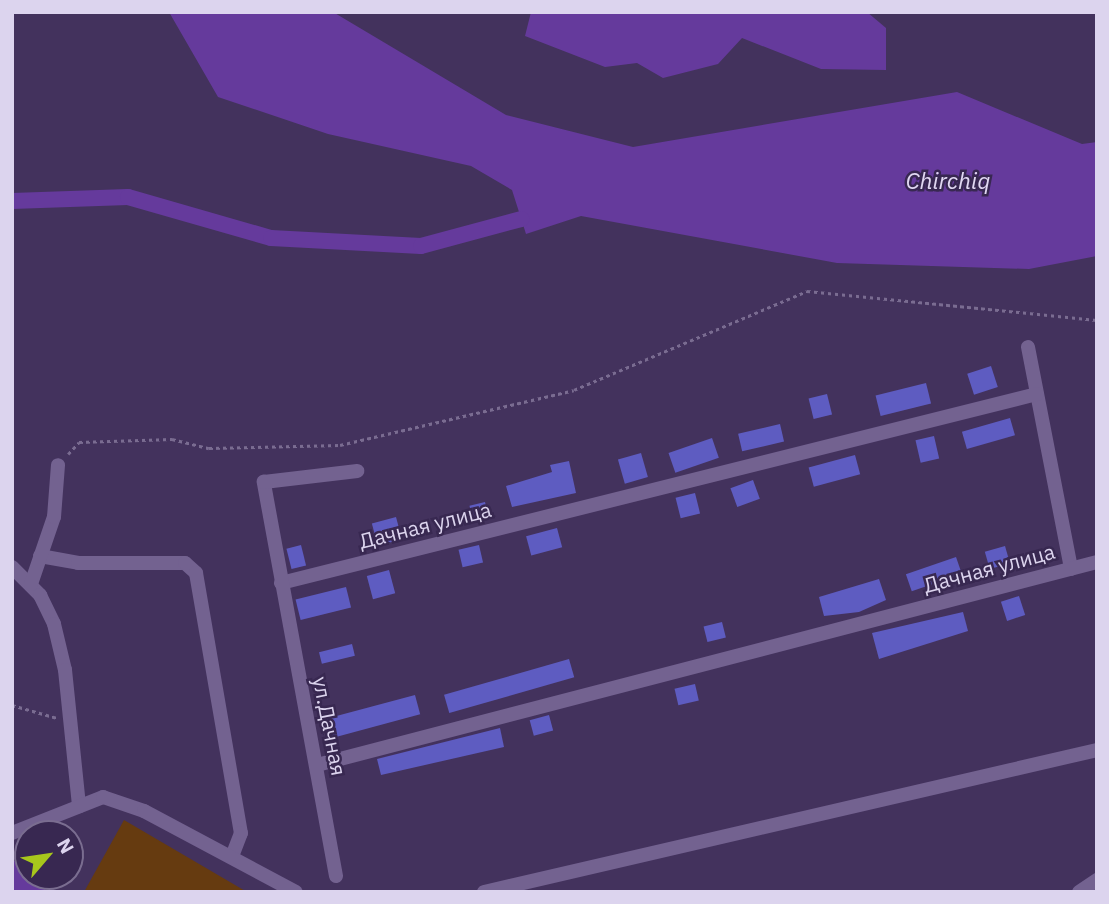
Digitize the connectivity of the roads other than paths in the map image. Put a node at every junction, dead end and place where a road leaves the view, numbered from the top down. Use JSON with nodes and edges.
{"nodes":[{"id":1,"x":1028,"y":347,"type":"dead end"},
{"id":2,"x":1037,"y":394,"type":"junction"},
{"id":3,"x":58,"y":465,"type":"road end"},
{"id":4,"x":357,"y":471,"type":"dead end"},
{"id":5,"x":40,"y":556,"type":"junction"},
{"id":6,"x":1097,"y":562,"type":"edge"},
{"id":7,"x":12,"y":567,"type":"edge"},
{"id":8,"x":1070,"y":569,"type":"junction"},
{"id":9,"x":281,"y":583,"type":"junction"},
{"id":10,"x":32,"y":584,"type":"junction"},
{"id":11,"x":1097,"y":750,"type":"edge"},
{"id":12,"x":317,"y":765,"type":"junction"},
{"id":13,"x":79,"y":806,"type":"junction"},
{"id":14,"x":12,"y":833,"type":"edge"},
{"id":15,"x":232,"y":857,"type":"junction"},
{"id":16,"x":336,"y":876,"type":"dead end"},
{"id":17,"x":1097,"y":880,"type":"edge"},
{"id":18,"x":296,"y":892,"type":"edge"},
{"id":19,"x":484,"y":892,"type":"edge"},
{"id":20,"x":1079,"y":892,"type":"edge"}],
"edges":[{"from":1,"to":2,"type":"street"},
{"from":2,"to":8,"type":"street","name":"Дачная улица"},
{"from":2,"to":9,"type":"street","name":"Дачная улица"},
{"from":3,"to":5,"type":"street"},
{"from":4,"to":9,"type":"street","name":"ул.Дачная"},
{"from":5,"to":10,"type":"street"},
{"from":5,"to":15,"type":"street"},
{"from":6,"to":8,"type":"street"},
{"from":7,"to":10,"type":"street"},
{"from":8,"to":12,"type":"street","name":"Дачная улица"},
{"from":9,"to":12,"type":"street","name":"ул.Дачная"},
{"from":10,"to":13,"type":"street"},
{"from":11,"to":19,"type":"street"},
{"from":12,"to":16,"type":"street","name":"ул.Дачная"},
{"from":13,"to":14,"type":"street"},
{"from":13,"to":15,"type":"street"},
{"from":15,"to":18,"type":"street"},
{"from":17,"to":20,"type":"street"}]}
